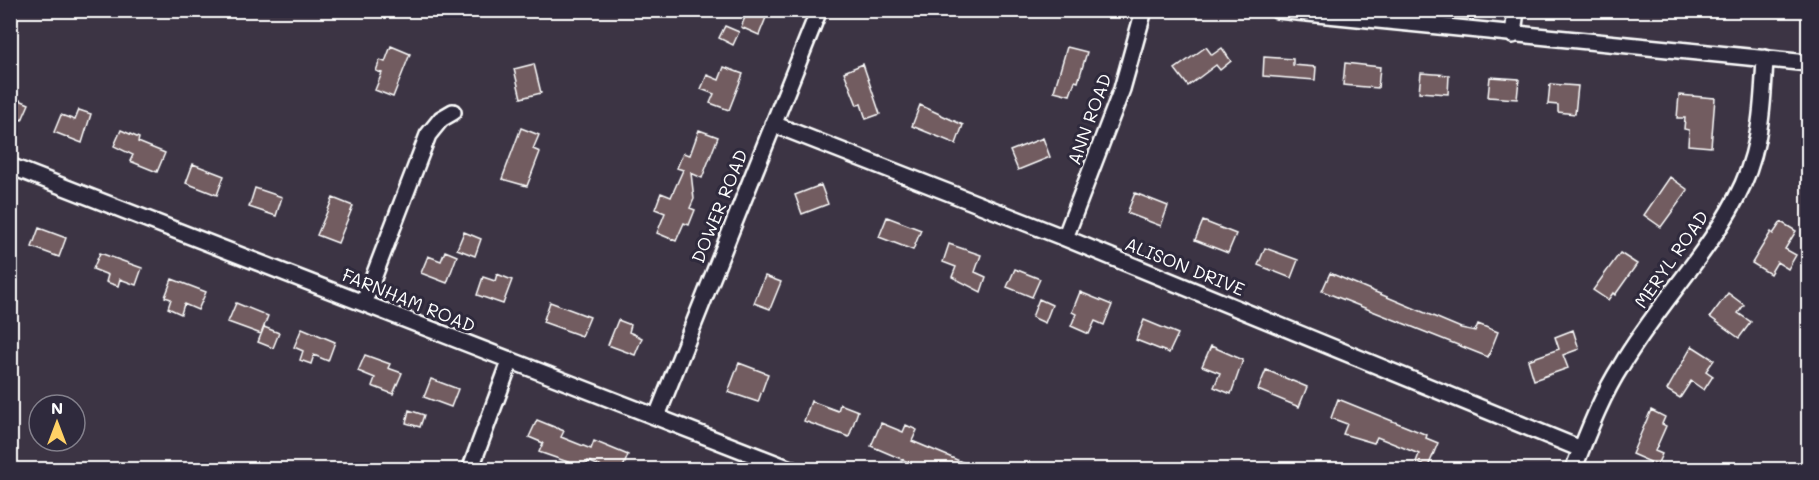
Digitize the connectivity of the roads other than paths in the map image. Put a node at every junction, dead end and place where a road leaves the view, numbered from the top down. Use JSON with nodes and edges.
{"nodes":[{"id":1,"x":819,"y":10,"type":"edge"},
{"id":2,"x":1144,"y":10,"type":"edge"},
{"id":3,"x":1277,"y":10,"type":"edge"},
{"id":4,"x":1516,"y":10,"type":"edge"},
{"id":5,"x":1513,"y":35,"type":"junction"},
{"id":6,"x":1765,"y":58,"type":"junction"},
{"id":7,"x":1809,"y":63,"type":"edge"},
{"id":8,"x":453,"y":112,"type":"dead end"},
{"id":9,"x":772,"y":124,"type":"junction"},
{"id":10,"x":10,"y":166,"type":"edge"},
{"id":11,"x":1065,"y":238,"type":"junction"},
{"id":12,"x":364,"y":302,"type":"junction"},
{"id":13,"x":510,"y":362,"type":"junction"},
{"id":14,"x":657,"y":416,"type":"junction"},
{"id":15,"x":1581,"y":449,"type":"junction"},
{"id":16,"x":470,"y":470,"type":"edge"},
{"id":17,"x":793,"y":470,"type":"edge"},
{"id":18,"x":1573,"y":470,"type":"edge"}],
"edges":[{"from":1,"to":9,"type":"street","name":"DOWER ROAD"},
{"from":2,"to":11,"type":"street","name":"ANN ROAD"},
{"from":3,"to":5,"type":"street"},
{"from":4,"to":5,"type":"street"},
{"from":5,"to":6,"type":"street"},
{"from":6,"to":7,"type":"street"},
{"from":6,"to":15,"type":"street","name":"MERYL ROAD"},
{"from":8,"to":12,"type":"street"},
{"from":9,"to":11,"type":"street","name":"ALISON DRIVE"},
{"from":9,"to":14,"type":"street","name":"DOWER ROAD"},
{"from":10,"to":12,"type":"street","name":"FARNHAM ROAD"},
{"from":11,"to":15,"type":"street","name":"ALISON DRIVE"},
{"from":12,"to":13,"type":"street","name":"FARNHAM ROAD"},
{"from":13,"to":14,"type":"street","name":"FARNHAM ROAD"},
{"from":13,"to":16,"type":"street"},
{"from":14,"to":17,"type":"street","name":"FARNHAM ROAD"},
{"from":15,"to":18,"type":"street","name":"MERYL ROAD"}]}
